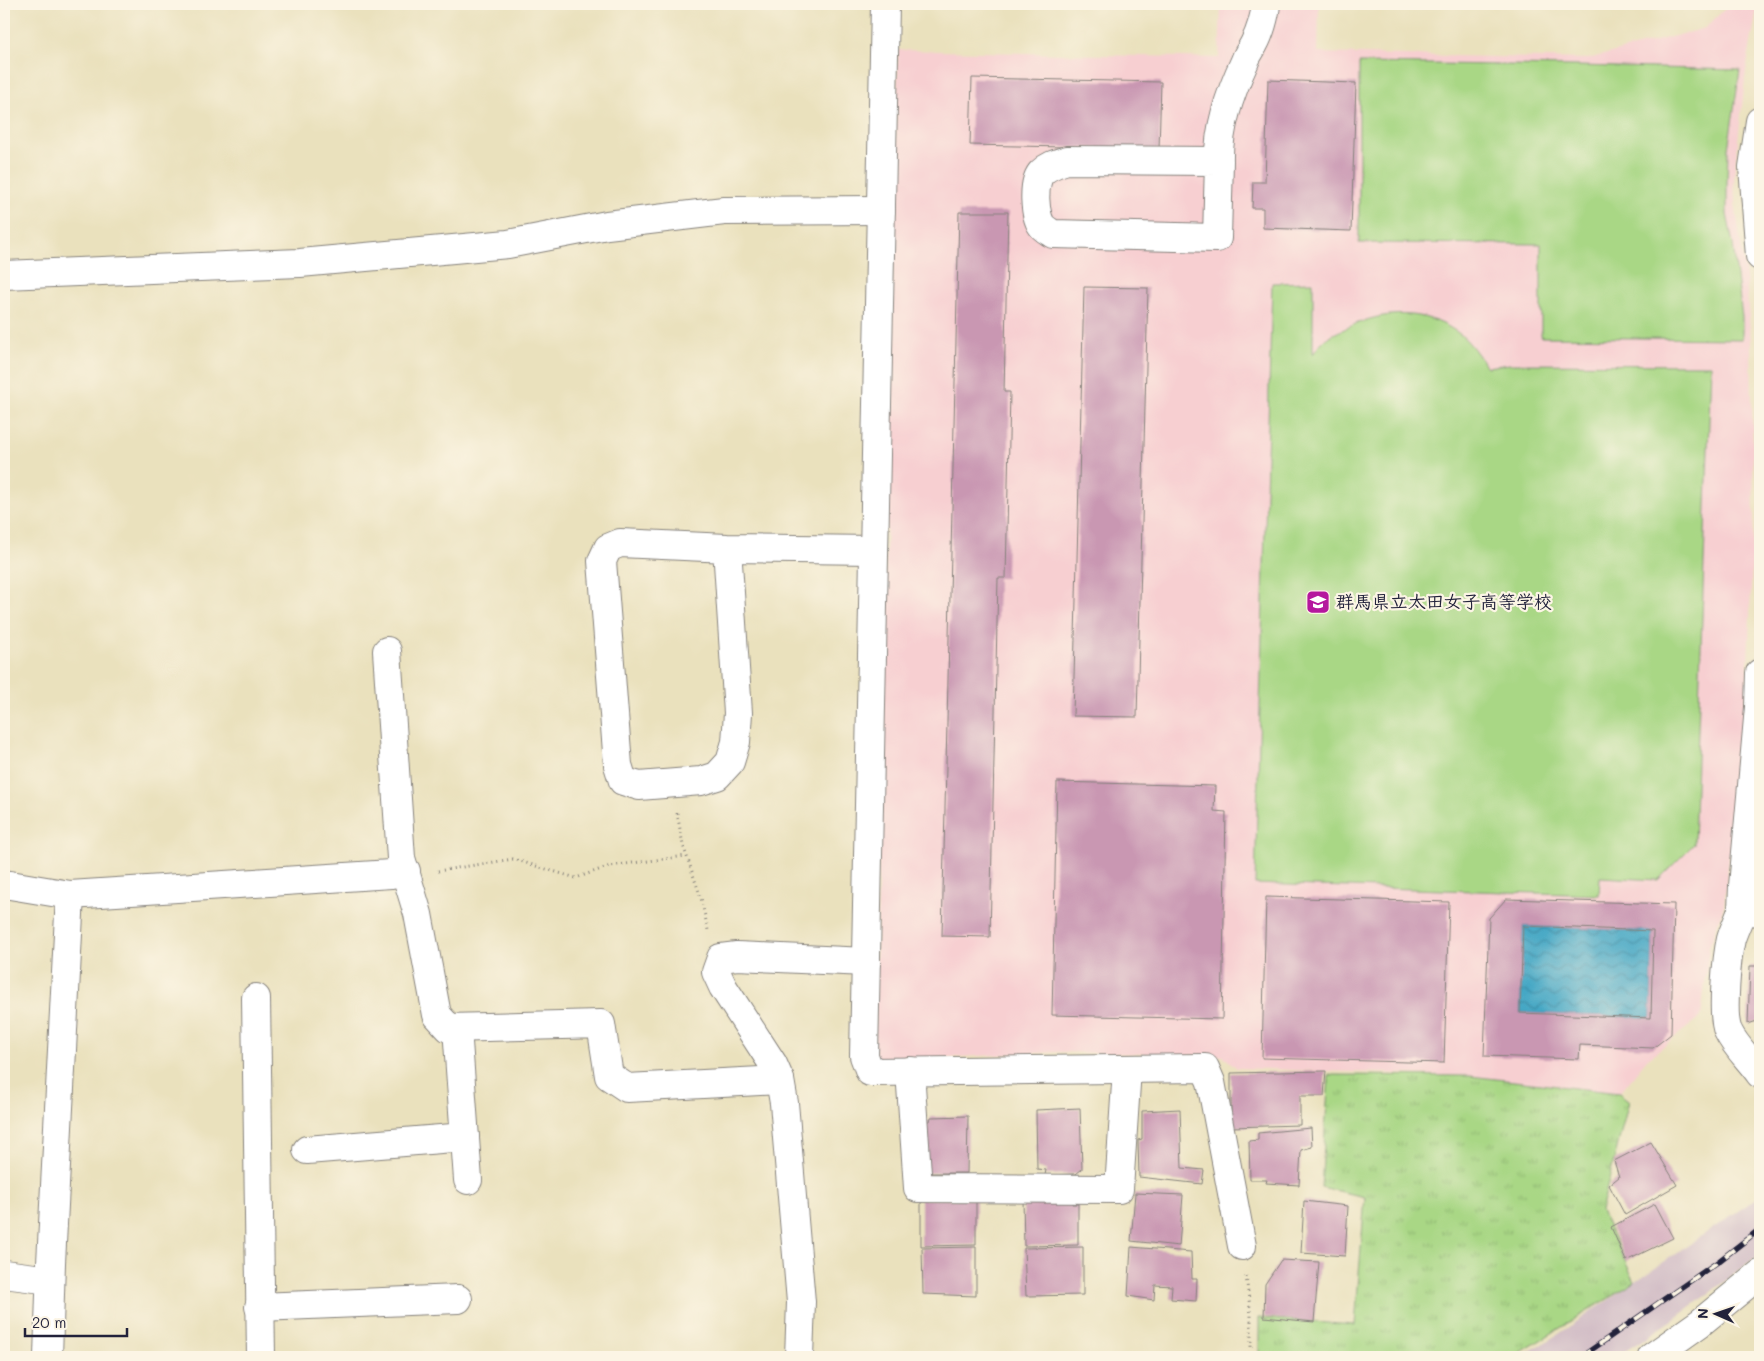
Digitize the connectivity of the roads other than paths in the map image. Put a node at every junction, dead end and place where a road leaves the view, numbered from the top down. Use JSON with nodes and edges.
{"nodes":[{"id":1,"x":885,"y":4,"type":"edge"},
{"id":2,"x":1266,"y":4,"type":"edge"},
{"id":3,"x":1760,"y":121,"type":"edge"},
{"id":4,"x":1219,"y":161,"type":"junction"},
{"id":5,"x":881,"y":210,"type":"junction"},
{"id":6,"x":1760,"y":256,"type":"edge"},
{"id":7,"x":4,"y":275,"type":"edge"},
{"id":8,"x":727,"y":548,"type":"junction"},
{"id":9,"x":874,"y":550,"type":"junction"},
{"id":10,"x":387,"y":651,"type":"dead end"},
{"id":11,"x":1760,"y":672,"type":"edge"},
{"id":12,"x":1760,"y":707,"type":"edge"},
{"id":13,"x":406,"y":873,"type":"junction"},
{"id":14,"x":4,"y":884,"type":"edge"},
{"id":15,"x":70,"y":895,"type":"junction"},
{"id":16,"x":1751,"y":911,"type":"edge"},
{"id":17,"x":866,"y":962,"type":"junction"},
{"id":18,"x":256,"y":998,"type":"dead end"},
{"id":19,"x":457,"y":1028,"type":"junction"},
{"id":20,"x":1127,"y":1069,"type":"junction"},
{"id":21,"x":910,"y":1071,"type":"junction"},
{"id":22,"x":1760,"y":1074,"type":"edge"},
{"id":23,"x":780,"y":1080,"type":"junction"},
{"id":24,"x":465,"y":1137,"type":"junction"},
{"id":25,"x":307,"y":1150,"type":"dead end"},
{"id":26,"x":468,"y":1180,"type":"dead end"},
{"id":27,"x":1242,"y":1246,"type":"road end"},
{"id":28,"x":4,"y":1274,"type":"edge"},
{"id":29,"x":1760,"y":1274,"type":"edge"},
{"id":30,"x":50,"y":1280,"type":"junction"},
{"id":31,"x":458,"y":1299,"type":"dead end"},
{"id":32,"x":259,"y":1307,"type":"junction"},
{"id":33,"x":48,"y":1357,"type":"edge"},
{"id":34,"x":261,"y":1357,"type":"edge"},
{"id":35,"x":799,"y":1357,"type":"edge"},
{"id":36,"x":1652,"y":1357,"type":"edge"}],
"edges":[{"from":1,"to":5,"type":"street"},
{"from":2,"to":4,"type":"street"},
{"from":3,"to":6,"type":"street"},
{"from":4,"to":4,"type":"street"},
{"from":5,"to":7,"type":"street"},
{"from":5,"to":9,"type":"street"},
{"from":8,"to":8,"type":"street"},
{"from":8,"to":9,"type":"street"},
{"from":9,"to":17,"type":"street"},
{"from":10,"to":13,"type":"street"},
{"from":11,"to":12,"type":"street"},
{"from":12,"to":16,"type":"street"},
{"from":13,"to":15,"type":"street"},
{"from":13,"to":19,"type":"street"},
{"from":14,"to":15,"type":"street"},
{"from":15,"to":30,"type":"street"},
{"from":16,"to":22,"type":"street"},
{"from":17,"to":21,"type":"street"},
{"from":17,"to":23,"type":"street"},
{"from":18,"to":32,"type":"street"},
{"from":19,"to":23,"type":"street"},
{"from":19,"to":24,"type":"street"},
{"from":20,"to":21,"type":"street"},
{"from":20,"to":21,"type":"street"},
{"from":20,"to":27,"type":"street"},
{"from":23,"to":35,"type":"street"},
{"from":24,"to":25,"type":"street"},
{"from":24,"to":26,"type":"street"},
{"from":28,"to":30,"type":"street"},
{"from":29,"to":36,"type":"street"},
{"from":30,"to":33,"type":"street"},
{"from":31,"to":32,"type":"street"},
{"from":32,"to":34,"type":"street"}]}
